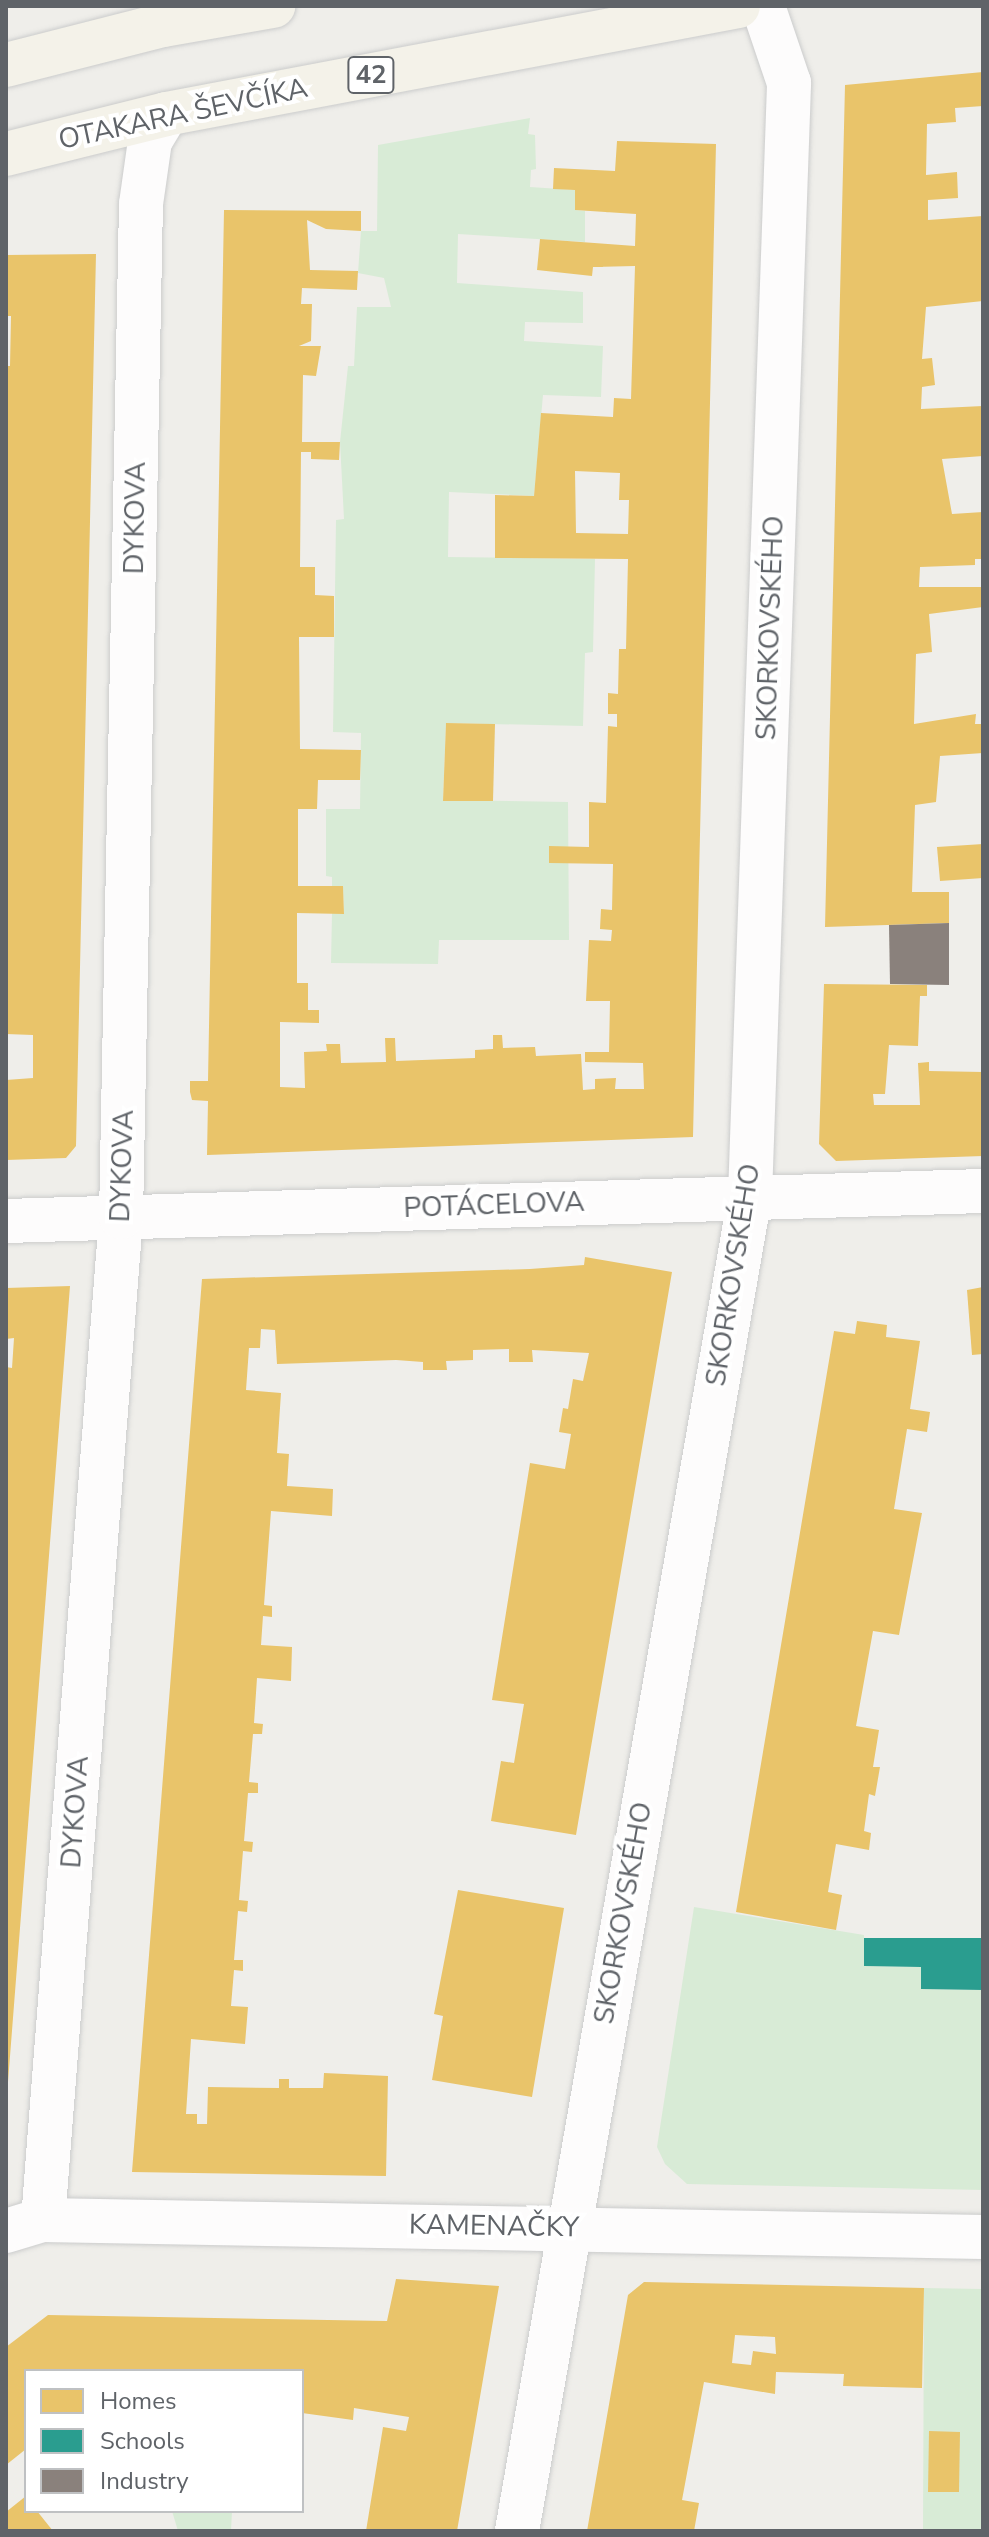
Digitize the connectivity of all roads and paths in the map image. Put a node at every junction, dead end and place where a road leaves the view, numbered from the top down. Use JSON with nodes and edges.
{"nodes":[{"id":1,"x":273,"y":6,"type":"edge"},
{"id":2,"x":738,"y":6,"type":"edge"},
{"id":3,"x":763,"y":6,"type":"edge"},
{"id":4,"x":6,"y":65,"type":"edge"},
{"id":5,"x":166,"y":114,"type":"junction"},
{"id":6,"x":6,"y":154,"type":"edge"},
{"id":7,"x":983,"y":1191,"type":"edge"},
{"id":8,"x":750,"y":1196,"type":"junction"},
{"id":9,"x":121,"y":1217,"type":"junction"},
{"id":10,"x":6,"y":1221,"type":"edge"},
{"id":11,"x":25,"y":2225,"type":"edge"},
{"id":12,"x":568,"y":2227,"type":"junction"},
{"id":13,"x":983,"y":2237,"type":"edge"},
{"id":14,"x":517,"y":2531,"type":"edge"}],
"edges":[{"from":1,"to":4,"type":"main road"},
{"from":2,"to":5,"type":"main road","name":"OTAKARA ŠEVČÍKA","number":"42"},
{"from":3,"to":8,"type":"street","name":"SKORKOVSKÉHO"},
{"from":5,"to":6,"type":"main road","name":"OTAKARA ŠEVČÍKA","number":"42"},
{"from":5,"to":9,"type":"street","name":"DYKOVA"},
{"from":7,"to":8,"type":"street","name":"POTÁCELOVA"},
{"from":8,"to":9,"type":"street","name":"POTÁCELOVA"},
{"from":8,"to":12,"type":"street","name":"SKORKOVSKÉHO"},
{"from":9,"to":10,"type":"street","name":"POTÁCELOVA"},
{"from":9,"to":11,"type":"street","name":"DYKOVA"},
{"from":11,"to":12,"type":"street","name":"KAMENAČKY"},
{"from":12,"to":13,"type":"street","name":"KAMENAČKY"},
{"from":12,"to":14,"type":"street","name":"SKORKOVSKÉHO"}]}
